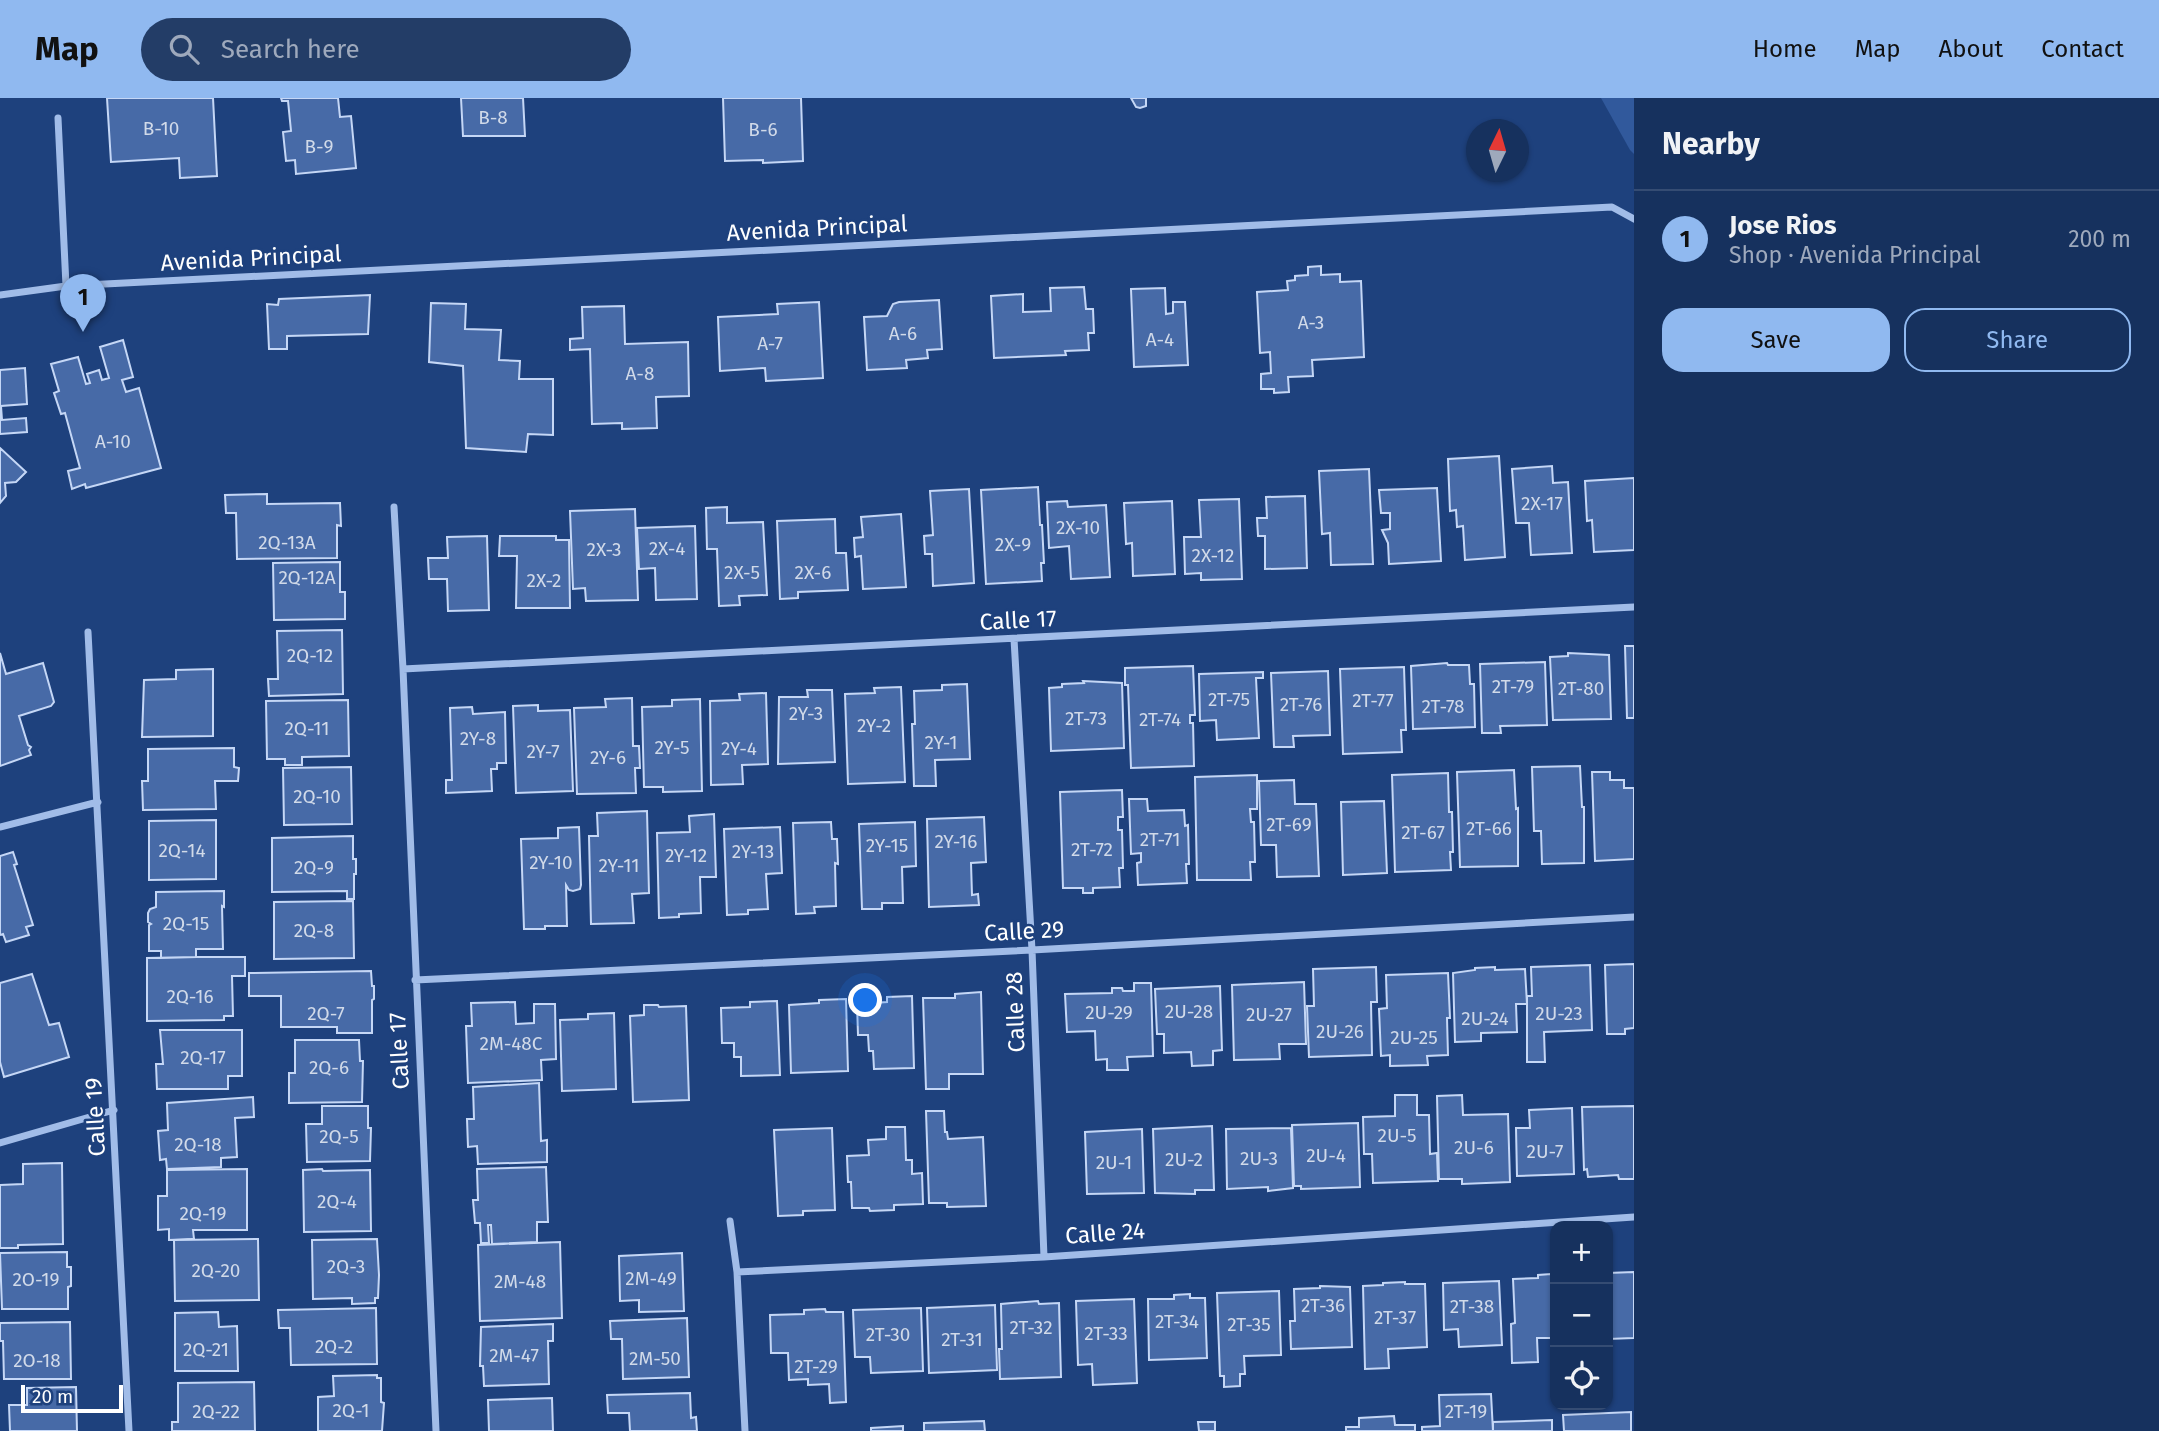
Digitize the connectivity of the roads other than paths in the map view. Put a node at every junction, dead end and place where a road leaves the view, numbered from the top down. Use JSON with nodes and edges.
{"nodes":[{"id":1,"x":58,"y":118,"type":"dead end"},
{"id":2,"x":1634,"y":219,"type":"edge"},
{"id":3,"x":66,"y":286,"type":"junction"},
{"id":4,"x":0,"y":295,"type":"edge"},
{"id":5,"x":394,"y":507,"type":"dead end"},
{"id":6,"x":1634,"y":607,"type":"edge"},
{"id":7,"x":88,"y":632,"type":"dead end"},
{"id":8,"x":1014,"y":639,"type":"junction"},
{"id":9,"x":403,"y":669,"type":"junction"},
{"id":10,"x":98,"y":802,"type":"junction"},
{"id":11,"x":0,"y":827,"type":"edge"},
{"id":12,"x":1634,"y":917,"type":"edge"},
{"id":13,"x":1032,"y":950,"type":"junction"},
{"id":14,"x":415,"y":980,"type":"junction"},
{"id":15,"x":114,"y":1110,"type":"junction"},
{"id":16,"x":0,"y":1143,"type":"edge"},
{"id":17,"x":1634,"y":1217,"type":"edge"},
{"id":18,"x":730,"y":1222,"type":"dead end"},
{"id":19,"x":1044,"y":1257,"type":"junction"},
{"id":20,"x":737,"y":1272,"type":"junction"},
{"id":21,"x":129,"y":1431,"type":"edge"},
{"id":22,"x":436,"y":1431,"type":"edge"},
{"id":23,"x":745,"y":1431,"type":"edge"}],
"edges":[{"from":1,"to":3,"type":"street"},
{"from":2,"to":3,"type":"street","name":"Avenida Principal"},
{"from":3,"to":4,"type":"street","name":"Avenida Principal"},
{"from":5,"to":9,"type":"street","name":"Calle 17"},
{"from":6,"to":8,"type":"street","name":"Calle 17"},
{"from":7,"to":10,"type":"street","name":"Calle 19"},
{"from":8,"to":9,"type":"street","name":"Calle 17"},
{"from":8,"to":13,"type":"street","name":"Calle 28"},
{"from":9,"to":14,"type":"street","name":"Calle 17"},
{"from":10,"to":11,"type":"street"},
{"from":10,"to":15,"type":"street","name":"Calle 19"},
{"from":12,"to":13,"type":"street","name":"Calle 29"},
{"from":13,"to":14,"type":"street","name":"Calle 29"},
{"from":13,"to":19,"type":"street","name":"Calle 28"},
{"from":14,"to":22,"type":"street","name":"Calle 17"},
{"from":15,"to":16,"type":"street"},
{"from":15,"to":21,"type":"street","name":"Calle 19"},
{"from":17,"to":19,"type":"street","name":"Calle 24"},
{"from":18,"to":20,"type":"street"},
{"from":19,"to":20,"type":"street","name":"Calle 24"},
{"from":20,"to":23,"type":"street"}]}
